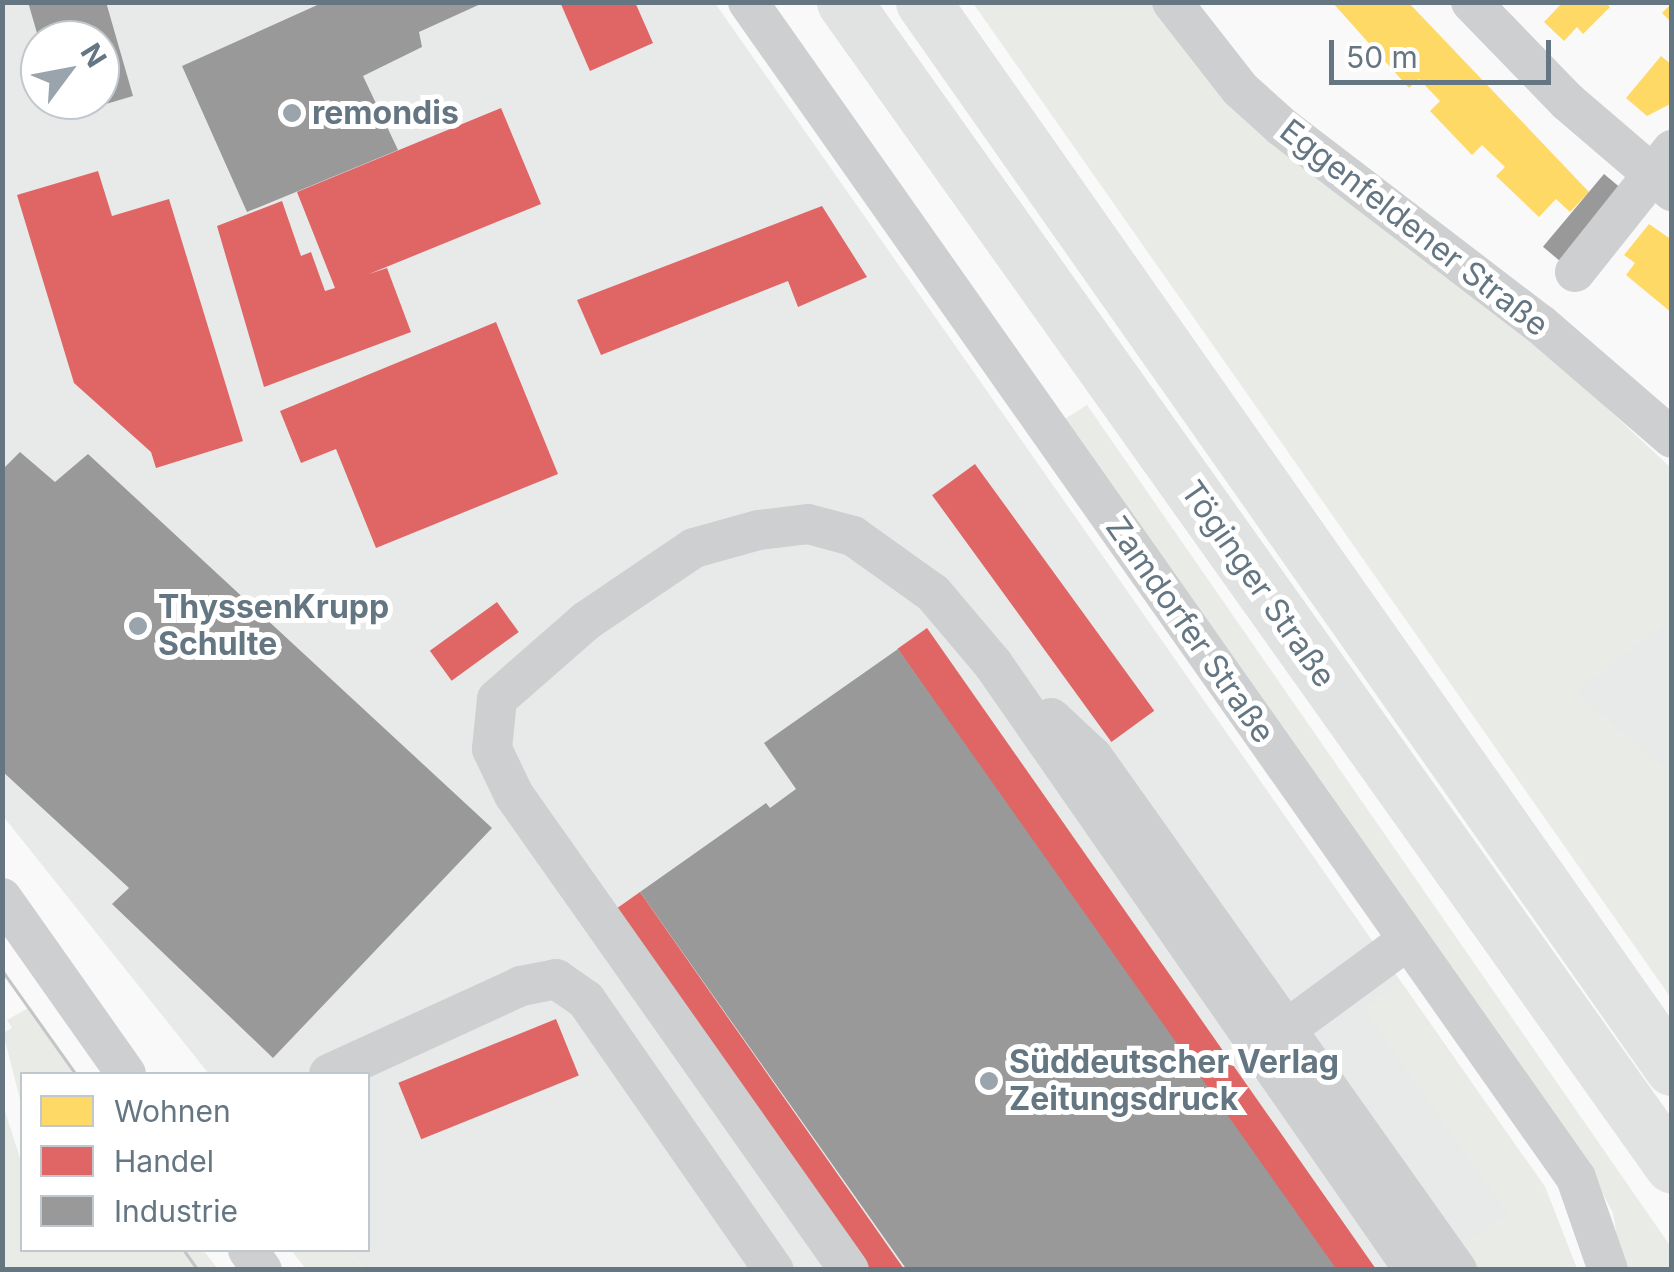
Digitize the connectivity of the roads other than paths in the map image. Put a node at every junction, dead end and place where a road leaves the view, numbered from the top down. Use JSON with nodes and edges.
{"nodes":[{"id":1,"x":748,"y":2,"type":"edge"},
{"id":2,"x":844,"y":2,"type":"edge"},
{"id":3,"x":924,"y":2,"type":"edge"},
{"id":4,"x":1172,"y":2,"type":"edge"},
{"id":5,"x":1470,"y":2,"type":"edge"},
{"id":6,"x":1664,"y":172,"type":"edge"},
{"id":7,"x":1575,"y":272,"type":"dead end"},
{"id":8,"x":1672,"y":438,"type":"edge"},
{"id":9,"x":994,"y":664,"type":"junction"},
{"id":10,"x":2,"y":898,"type":"edge"},
{"id":11,"x":1408,"y":940,"type":"junction"},
{"id":12,"x":1288,"y":1028,"type":"junction"},
{"id":13,"x":1672,"y":1068,"type":"edge"},
{"id":14,"x":125,"y":1072,"type":"edge"},
{"id":15,"x":333,"y":1072,"type":"edge"},
{"id":16,"x":1672,"y":1166,"type":"edge"},
{"id":17,"x":774,"y":1270,"type":"edge"},
{"id":18,"x":849,"y":1270,"type":"edge"},
{"id":19,"x":1414,"y":1270,"type":"edge"},
{"id":20,"x":1457,"y":1270,"type":"edge"},
{"id":21,"x":1608,"y":1270,"type":"edge"}],
"edges":[{"from":1,"to":11,"type":"street","name":"Zamdorfer Straße"},
{"from":2,"to":16,"type":"highway","name":"Töginger Straße"},
{"from":3,"to":13,"type":"highway","name":"Töginger Straße"},
{"from":4,"to":8,"type":"street","name":"Eggenfeldener Straße"},
{"from":5,"to":6,"type":"street"},
{"from":6,"to":7,"type":"street"},
{"from":9,"to":12,"type":"street"},
{"from":9,"to":18,"type":"street"},
{"from":9,"to":19,"type":"street"},
{"from":10,"to":14,"type":"street"},
{"from":11,"to":12,"type":"street"},
{"from":11,"to":21,"type":"street","name":"Zamdorfer Straße"},
{"from":12,"to":20,"type":"street"},
{"from":15,"to":17,"type":"street"}]}
